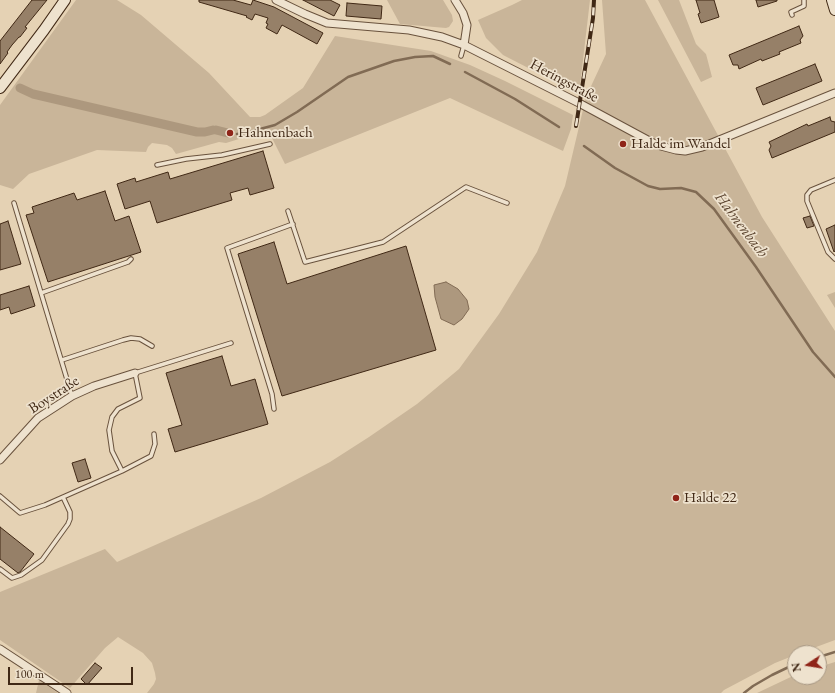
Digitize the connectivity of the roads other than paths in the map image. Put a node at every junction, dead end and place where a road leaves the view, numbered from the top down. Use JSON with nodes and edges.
{"nodes":[{"id":1,"x":65,"y":0,"type":"edge"},
{"id":2,"x":276,"y":0,"type":"edge"},
{"id":3,"x":455,"y":0,"type":"edge"},
{"id":4,"x":804,"y":0,"type":"edge"},
{"id":5,"x":832,"y":0,"type":"edge"},
{"id":6,"x":835,"y":10,"type":"edge"},
{"id":7,"x":792,"y":15,"type":"dead end"},
{"id":8,"x":464,"y":45,"type":"junction"},
{"id":9,"x":461,"y":56,"type":"dead end"},
{"id":10,"x":0,"y":88,"type":"edge"},
{"id":11,"x":835,"y":93,"type":"edge"},
{"id":12,"x":270,"y":144,"type":"dead end"},
{"id":13,"x":157,"y":165,"type":"dead end"},
{"id":14,"x":835,"y":180,"type":"edge"},
{"id":15,"x":14,"y":203,"type":"dead end"},
{"id":16,"x":507,"y":203,"type":"dead end"},
{"id":17,"x":288,"y":211,"type":"dead end"},
{"id":18,"x":293,"y":224,"type":"junction"},
{"id":19,"x":130,"y":259,"type":"dead end"},
{"id":20,"x":835,"y":259,"type":"edge"},
{"id":21,"x":41,"y":292,"type":"junction"},
{"id":22,"x":231,"y":343,"type":"dead end"},
{"id":23,"x":152,"y":346,"type":"dead end"},
{"id":24,"x":62,"y":360,"type":"junction"},
{"id":25,"x":135,"y":373,"type":"junction"},
{"id":26,"x":72,"y":396,"type":"junction"},
{"id":27,"x":274,"y":409,"type":"dead end"},
{"id":28,"x":154,"y":434,"type":"dead end"},
{"id":29,"x":0,"y":460,"type":"edge"},
{"id":30,"x":122,"y":471,"type":"junction"},
{"id":31,"x":0,"y":496,"type":"edge"},
{"id":32,"x":63,"y":497,"type":"junction"},
{"id":33,"x":0,"y":569,"type":"edge"},
{"id":34,"x":0,"y":649,"type":"edge"},
{"id":35,"x":68,"y":693,"type":"edge"}],
"edges":[{"from":1,"to":10,"type":"street"},
{"from":2,"to":8,"type":"street","name":"Heringstraße"},
{"from":3,"to":8,"type":"street"},
{"from":4,"to":7,"type":"lane"},
{"from":5,"to":6,"type":"street"},
{"from":8,"to":9,"type":"lane"},
{"from":8,"to":11,"type":"street","name":"Heringstraße"},
{"from":12,"to":13,"type":"lane"},
{"from":14,"to":20,"type":"lane"},
{"from":15,"to":21,"type":"lane"},
{"from":16,"to":18,"type":"lane"},
{"from":17,"to":18,"type":"lane"},
{"from":18,"to":27,"type":"lane"},
{"from":19,"to":21,"type":"lane"},
{"from":21,"to":24,"type":"lane"},
{"from":22,"to":25,"type":"lane"},
{"from":23,"to":24,"type":"lane"},
{"from":24,"to":26,"type":"lane"},
{"from":25,"to":26,"type":"street","name":"Boystraße"},
{"from":25,"to":30,"type":"lane"},
{"from":26,"to":29,"type":"street","name":"Boystraße"},
{"from":28,"to":30,"type":"lane"},
{"from":30,"to":32,"type":"lane"},
{"from":31,"to":32,"type":"lane"},
{"from":32,"to":33,"type":"lane"},
{"from":34,"to":35,"type":"street"}]}
